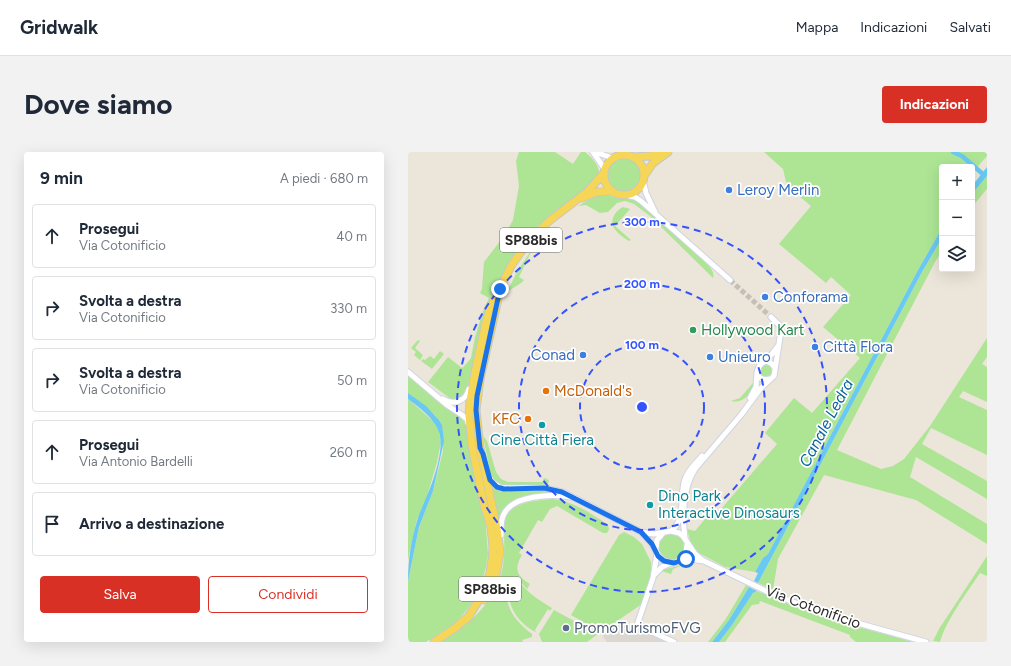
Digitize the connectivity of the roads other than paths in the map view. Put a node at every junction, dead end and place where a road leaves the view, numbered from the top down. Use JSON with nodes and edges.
{"nodes":[{"id":1,"x":594,"y":152,"type":"edge"},
{"id":2,"x":666,"y":152,"type":"edge"},
{"id":3,"x":634,"y":157,"type":"junction"},
{"id":4,"x":612,"y":158,"type":"junction"},
{"id":5,"x":604,"y":171,"type":"junction"},
{"id":6,"x":644,"y":178,"type":"junction"},
{"id":7,"x":611,"y":191,"type":"junction"},
{"id":8,"x":624,"y":195,"type":"junction"},
{"id":9,"x":575,"y":202,"type":"junction"},
{"id":10,"x":657,"y":215,"type":"junction"},
{"id":11,"x":730,"y":280,"type":"tunnel mouth"},
{"id":12,"x":500,"y":289,"type":"junction"},
{"id":13,"x":771,"y":317,"type":"tunnel mouth"},
{"id":14,"x":779,"y":343,"type":"junction"},
{"id":15,"x":762,"y":362,"type":"junction"},
{"id":16,"x":775,"y":368,"type":"junction"},
{"id":17,"x":408,"y":372,"type":"edge"},
{"id":18,"x":757,"y":372,"type":"junction"},
{"id":19,"x":474,"y":377,"type":"junction"},
{"id":20,"x":771,"y":379,"type":"junction"},
{"id":21,"x":436,"y":395,"type":"junction"},
{"id":22,"x":472,"y":446,"type":"junction"},
{"id":23,"x":480,"y":448,"type":"junction"},
{"id":24,"x":575,"y":498,"type":"junction"},
{"id":25,"x":668,"y":531,"type":"junction"},
{"id":26,"x":641,"y":532,"type":"junction"},
{"id":27,"x":686,"y":541,"type":"junction"},
{"id":28,"x":656,"y":551,"type":"junction"},
{"id":29,"x":500,"y":552,"type":"junction"},
{"id":30,"x":681,"y":560,"type":"junction"},
{"id":31,"x":704,"y":562,"type":"junction"},
{"id":32,"x":671,"y":563,"type":"junction"},
{"id":33,"x":653,"y":578,"type":"junction"},
{"id":34,"x":467,"y":618,"type":"junction"},
{"id":35,"x":437,"y":640,"type":"edge"},
{"id":36,"x":674,"y":642,"type":"edge"},
{"id":37,"x":926,"y":642,"type":"edge"}],
"edges":[{"from":1,"to":4,"type":"street"},
{"from":1,"to":5,"type":"street"},
{"from":2,"to":3,"type":"main road"},
{"from":2,"to":6,"type":"main road"},
{"from":3,"to":4,"type":"main road"},
{"from":3,"to":6,"type":"main road"},
{"from":4,"to":5,"type":"main road","number":"SP88bis"},
{"from":5,"to":7,"type":"main road"},
{"from":5,"to":9,"type":"main road","number":"SP88bis"},
{"from":6,"to":8,"type":"main road"},
{"from":6,"to":10,"type":"street"},
{"from":7,"to":8,"type":"main road","number":"SP88bis"},
{"from":7,"to":9,"type":"main road","number":"SP88bis"},
{"from":8,"to":10,"type":"street"},
{"from":9,"to":12,"type":"main road","number":"SP88bis"},
{"from":10,"to":11,"type":"street"},
{"from":12,"to":19,"type":"main road","number":"SP88bis"},
{"from":12,"to":23,"type":"main road","number":"SP88bis"},
{"from":13,"to":14,"type":"street"},
{"from":14,"to":15,"type":"street"},
{"from":14,"to":16,"type":"street"},
{"from":15,"to":16,"type":"street"},
{"from":15,"to":18,"type":"street"},
{"from":16,"to":20,"type":"street"},
{"from":17,"to":21,"type":"street"},
{"from":18,"to":20,"type":"street"},
{"from":18,"to":25,"type":"street"},
{"from":19,"to":21,"type":"street"},
{"from":19,"to":22,"type":"main road","number":"SP88bis"},
{"from":20,"to":27,"type":"street"},
{"from":21,"to":22,"type":"street"},
{"from":22,"to":34,"type":"main road","number":"SP88bis"},
{"from":23,"to":24,"type":"street"},
{"from":23,"to":29,"type":"main road","number":"SP88bis"},
{"from":24,"to":26,"type":"street"},
{"from":24,"to":29,"type":"street"},
{"from":25,"to":26,"type":"street"},
{"from":25,"to":27,"type":"street","name":"Via Cotonificio"},
{"from":25,"to":28,"type":"street"},
{"from":26,"to":28,"type":"street"},
{"from":27,"to":30,"type":"street"},
{"from":27,"to":31,"type":"street","name":"Via Cotonificio"},
{"from":28,"to":32,"type":"street"},
{"from":28,"to":33,"type":"street"},
{"from":29,"to":34,"type":"main road","number":"SP88bis"},
{"from":30,"to":31,"type":"street","name":"Via Cotonificio"},
{"from":30,"to":32,"type":"street","name":"Via Cotonificio"},
{"from":31,"to":37,"type":"street","name":"Via Cotonificio"},
{"from":32,"to":33,"type":"street"},
{"from":33,"to":36,"type":"street"},
{"from":34,"to":35,"type":"main road","number":"SP88bis"}]}
